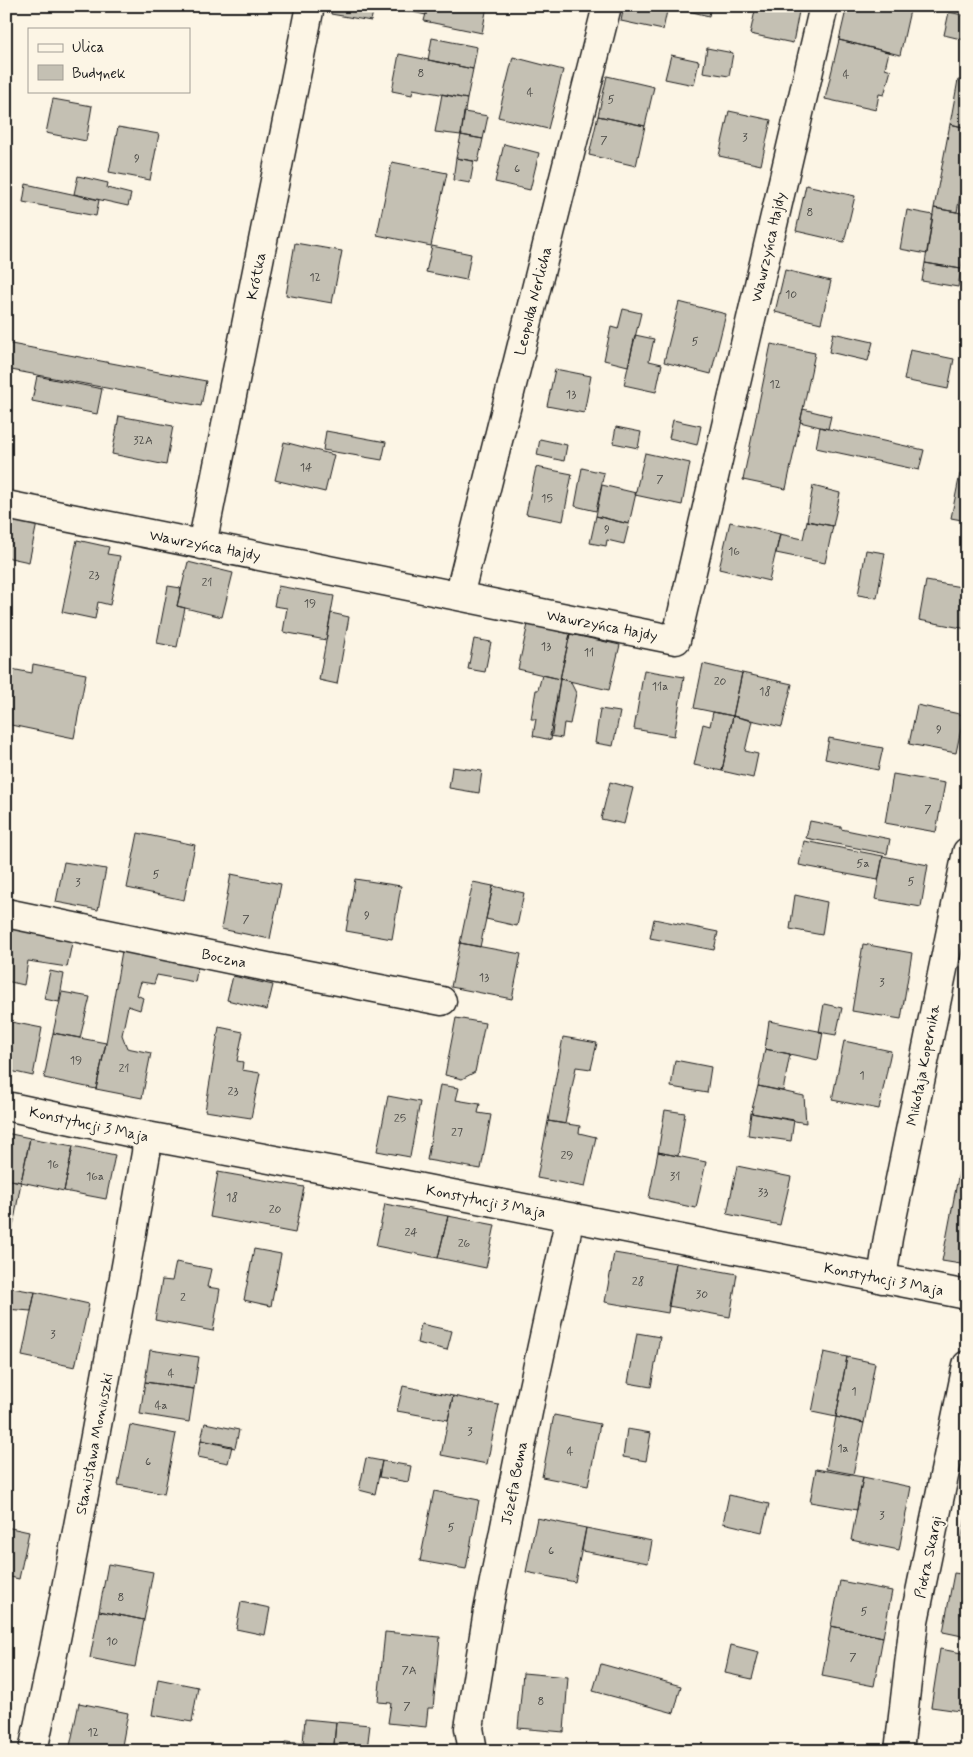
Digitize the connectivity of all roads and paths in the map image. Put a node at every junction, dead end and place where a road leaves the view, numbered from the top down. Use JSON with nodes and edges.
{"nodes":[{"id":1,"x":310,"y":6,"type":"edge"},
{"id":2,"x":607,"y":6,"type":"edge"},
{"id":3,"x":824,"y":6,"type":"edge"},
{"id":4,"x":6,"y":505,"type":"edge"},
{"id":5,"x":202,"y":545,"type":"junction"},
{"id":6,"x":459,"y":596,"type":"junction"},
{"id":7,"x":967,"y":852,"type":"edge"},
{"id":8,"x":6,"y":913,"type":"edge"},
{"id":9,"x":442,"y":1001,"type":"dead end"},
{"id":10,"x":6,"y":1106,"type":"edge"},
{"id":11,"x":147,"y":1136,"type":"junction"},
{"id":12,"x":570,"y":1217,"type":"junction"},
{"id":13,"x":882,"y":1278,"type":"junction"},
{"id":14,"x":967,"y":1295,"type":"edge"},
{"id":15,"x":967,"y":1365,"type":"edge"},
{"id":16,"x":34,"y":1751,"type":"edge"},
{"id":17,"x":473,"y":1751,"type":"edge"},
{"id":18,"x":899,"y":1751,"type":"edge"}],
"edges":[{"from":1,"to":5,"type":"street","name":"Krótka"},
{"from":2,"to":6,"type":"street","name":"Leopolda Nerlicha"},
{"from":3,"to":6,"type":"street","name":"Wawrzyńca Hajdy"},
{"from":4,"to":5,"type":"street","name":"Wawrzyńca Hajdy"},
{"from":5,"to":6,"type":"street","name":"Wawrzyńca Hajdy"},
{"from":7,"to":13,"type":"street","name":"Mikołaja Kopernika"},
{"from":8,"to":9,"type":"street","name":"Boczna"},
{"from":10,"to":11,"type":"street","name":"Konstytucji 3 Maja"},
{"from":11,"to":12,"type":"street","name":"Konstytucji 3 Maja"},
{"from":11,"to":16,"type":"street","name":"Stanisława Moniuszki"},
{"from":12,"to":13,"type":"street","name":"Konstytucji 3 Maja"},
{"from":12,"to":17,"type":"street","name":"Józefa Bema"},
{"from":13,"to":14,"type":"street","name":"Konstytucji 3 Maja"},
{"from":15,"to":18,"type":"street","name":"Piotra Skargi"}]}
